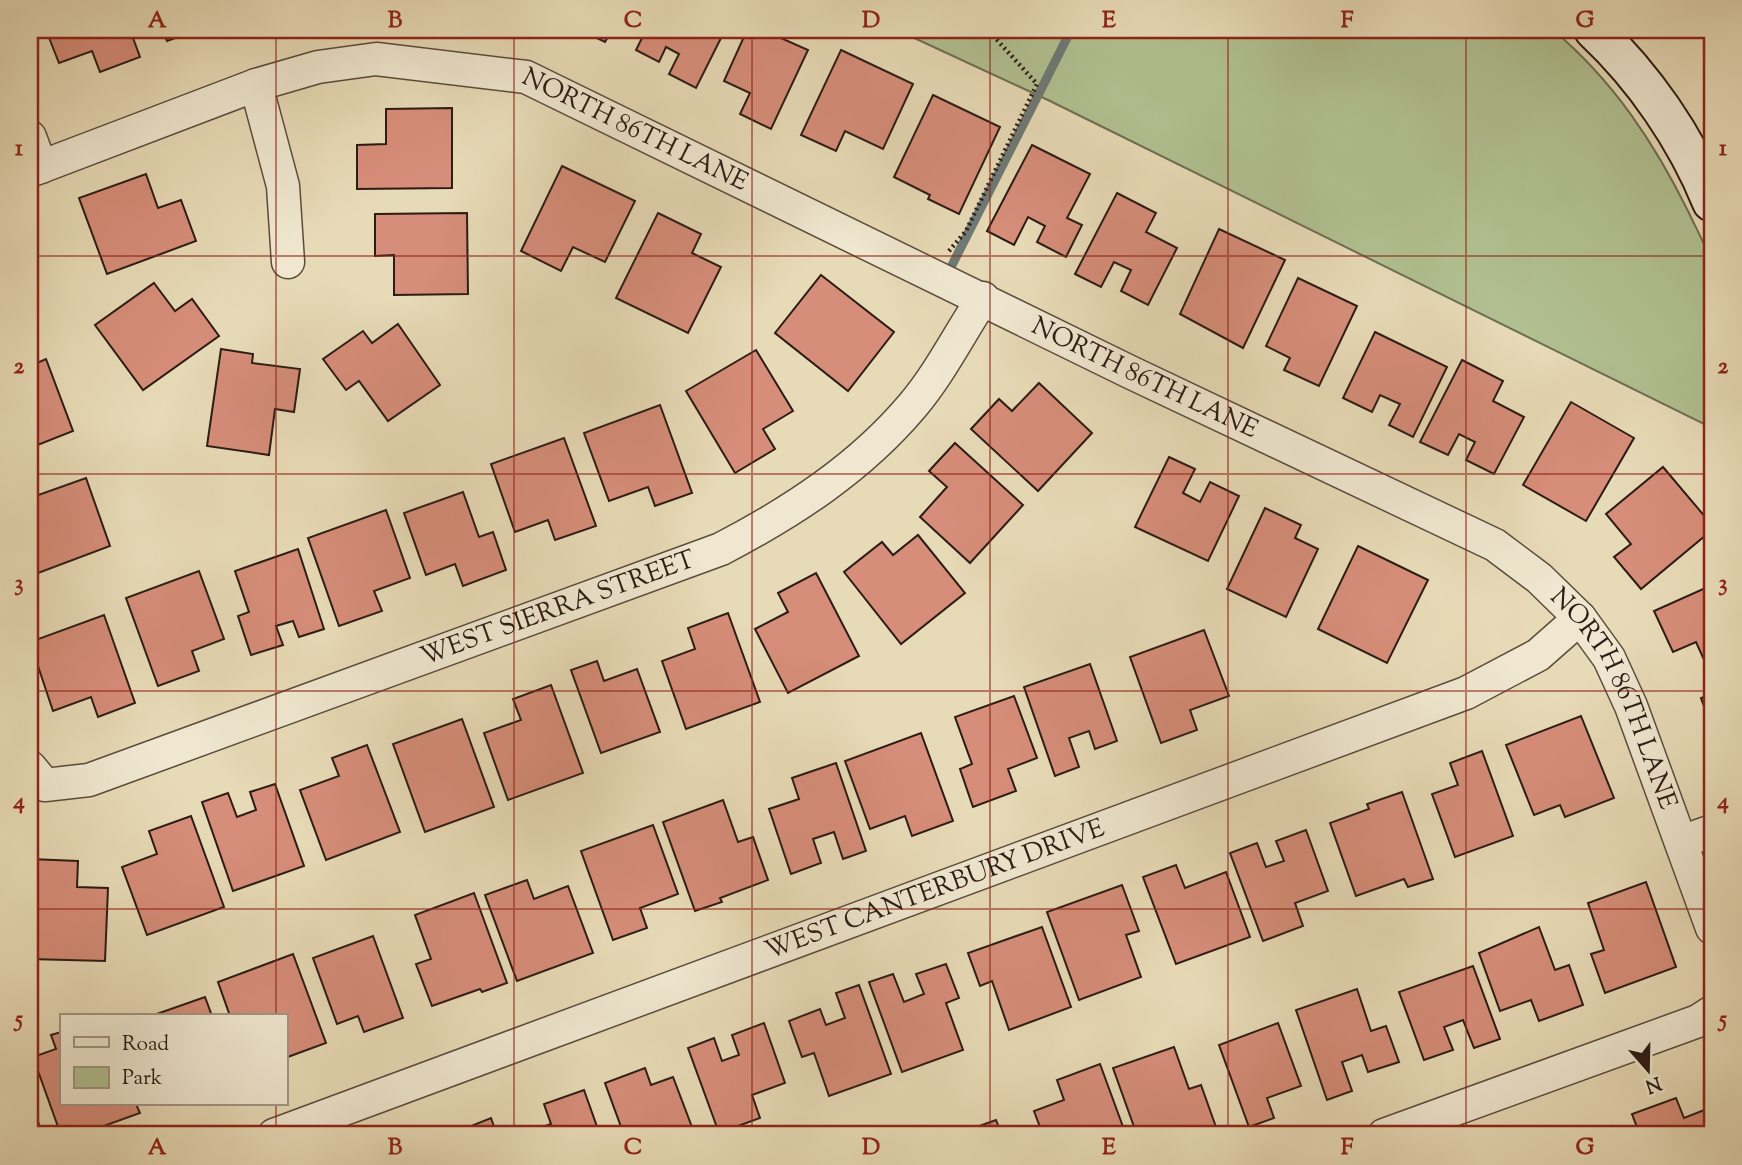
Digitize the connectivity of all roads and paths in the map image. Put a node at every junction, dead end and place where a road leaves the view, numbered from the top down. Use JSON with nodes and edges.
{"nodes":[{"id":1,"x":988,"y":30,"type":"edge"},
{"id":2,"x":1594,"y":30,"type":"edge"},
{"id":3,"x":256,"y":85,"type":"junction"},
{"id":4,"x":30,"y":137,"type":"edge"},
{"id":5,"x":35,"y":169,"type":"edge"},
{"id":6,"x":1712,"y":202,"type":"edge"},
{"id":7,"x":288,"y":262,"type":"dead end"},
{"id":8,"x":931,"y":273,"type":"junction"},
{"id":9,"x":983,"y":298,"type":"junction"},
{"id":10,"x":1580,"y":618,"type":"junction"},
{"id":11,"x":37,"y":776,"type":"edge"},
{"id":12,"x":1712,"y":831,"type":"edge"},
{"id":13,"x":1681,"y":842,"type":"junction"},
{"id":14,"x":1712,"y":928,"type":"edge"},
{"id":15,"x":1712,"y":1012,"type":"edge"},
{"id":16,"x":274,"y":1135,"type":"edge"},
{"id":17,"x":1384,"y":1135,"type":"edge"}],
"edges":[{"from":1,"to":8,"type":"path"},
{"from":2,"to":6,"type":"street"},
{"from":3,"to":5,"type":"street","name":"NORTH 86TH LANE"},
{"from":3,"to":7,"type":"street"},
{"from":3,"to":8,"type":"street","name":"NORTH 86TH LANE"},
{"from":4,"to":5,"type":"street"},
{"from":8,"to":9,"type":"street","name":"NORTH 86TH LANE"},
{"from":9,"to":10,"type":"street","name":"NORTH 86TH LANE"},
{"from":9,"to":11,"type":"street","name":"WEST SIERRA STREET"},
{"from":10,"to":13,"type":"street","name":"NORTH 86TH LANE"},
{"from":10,"to":16,"type":"street","name":"WEST CANTERBURY DRIVE"},
{"from":12,"to":13,"type":"street"},
{"from":13,"to":14,"type":"street","name":"NORTH 86TH LANE"},
{"from":15,"to":17,"type":"street"}]}
